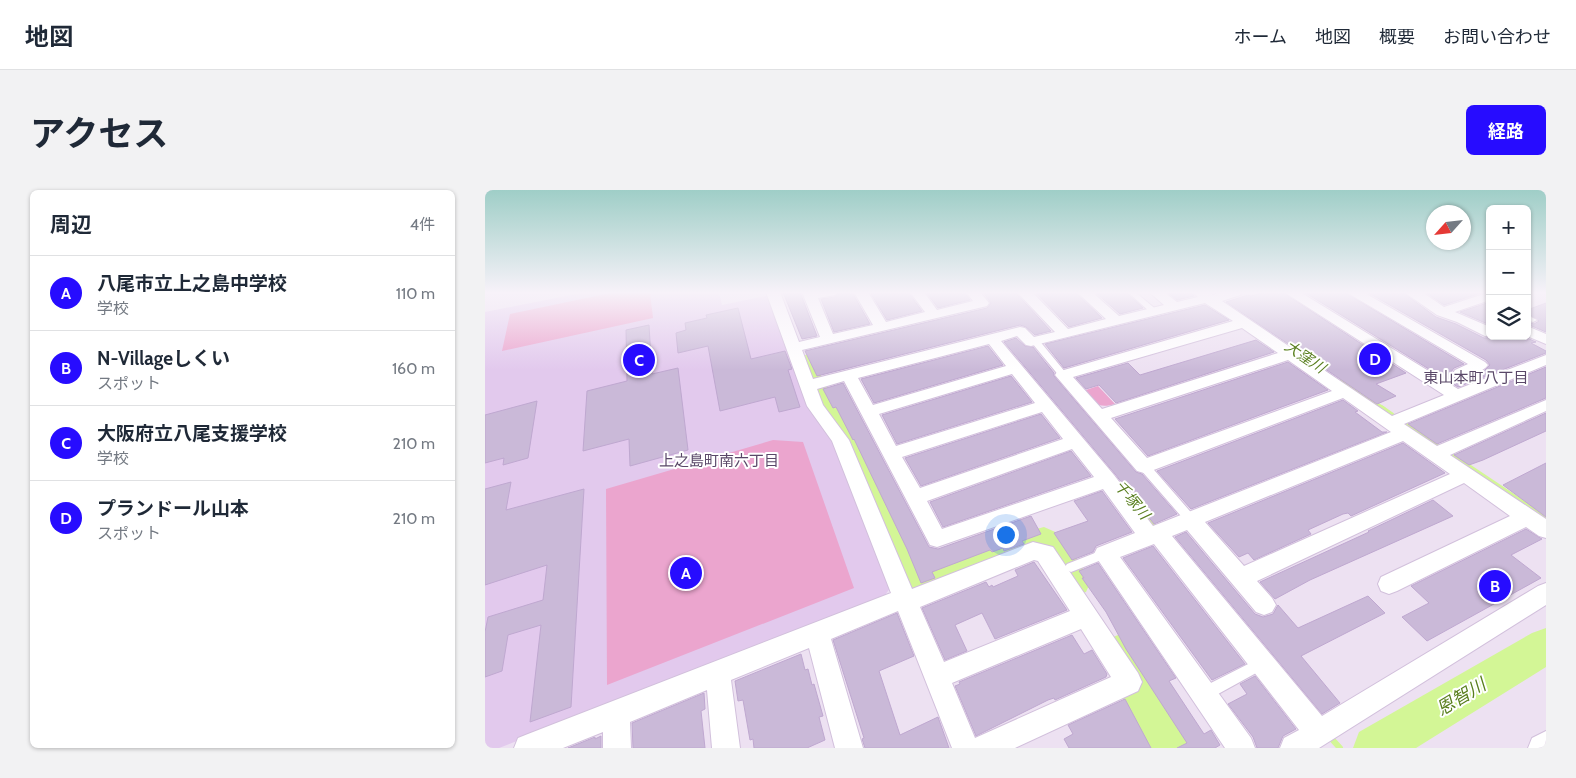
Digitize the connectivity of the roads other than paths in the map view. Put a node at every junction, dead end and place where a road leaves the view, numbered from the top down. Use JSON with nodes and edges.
{"nodes":[{"id":1,"x":782,"y":318,"type":"edge"},
{"id":2,"x":819,"y":318,"type":"edge"},
{"id":3,"x":877,"y":318,"type":"edge"},
{"id":4,"x":921,"y":318,"type":"edge"},
{"id":5,"x":1049,"y":318,"type":"edge"},
{"id":6,"x":1114,"y":318,"type":"edge"},
{"id":7,"x":1128,"y":318,"type":"edge"},
{"id":8,"x":1236,"y":318,"type":"edge"},
{"id":9,"x":1333,"y":318,"type":"edge"},
{"id":10,"x":1398,"y":318,"type":"edge"},
{"id":11,"x":1459,"y":318,"type":"edge"},
{"id":12,"x":1117,"y":321,"type":"junction"},
{"id":13,"x":1243,"y":323,"type":"junction"},
{"id":14,"x":1531,"y":324,"type":"edge"},
{"id":15,"x":882,"y":327,"type":"junction"},
{"id":16,"x":1486,"y":331,"type":"edge"},
{"id":17,"x":1065,"y":334,"type":"junction"},
{"id":18,"x":992,"y":339,"type":"junction"},
{"id":19,"x":828,"y":340,"type":"junction"},
{"id":20,"x":1546,"y":340,"type":"edge"},
{"id":21,"x":1035,"y":341,"type":"junction"},
{"id":22,"x":793,"y":348,"type":"junction"},
{"id":23,"x":1290,"y":354,"type":"junction"},
{"id":24,"x":1542,"y":357,"type":"edge"},
{"id":25,"x":1016,"y":368,"type":"junction"},
{"id":26,"x":1461,"y":373,"type":"dead end"},
{"id":27,"x":849,"y":375,"type":"junction"},
{"id":28,"x":1063,"y":375,"type":"junction"},
{"id":29,"x":811,"y":385,"type":"junction"},
{"id":30,"x":1344,"y":392,"type":"junction"},
{"id":31,"x":1457,"y":396,"type":"junction"},
{"id":32,"x":1045,"y":404,"type":"junction"},
{"id":33,"x":1546,"y":405,"type":"edge"},
{"id":34,"x":869,"y":412,"type":"junction"},
{"id":35,"x":1101,"y":415,"type":"junction"},
{"id":36,"x":1397,"y":428,"type":"junction"},
{"id":37,"x":1075,"y":441,"type":"junction"},
{"id":38,"x":891,"y":454,"type":"junction"},
{"id":39,"x":1435,"y":454,"type":"junction"},
{"id":40,"x":1144,"y":466,"type":"junction"},
{"id":41,"x":1465,"y":475,"type":"junction"},
{"id":42,"x":1107,"y":480,"type":"junction"},
{"id":43,"x":914,"y":498,"type":"junction"},
{"id":44,"x":1527,"y":517,"type":"junction"},
{"id":45,"x":1191,"y":520,"type":"junction"},
{"id":46,"x":1546,"y":530,"type":"edge"},
{"id":47,"x":1153,"y":535,"type":"junction"},
{"id":48,"x":1105,"y":554,"type":"junction"},
{"id":49,"x":1063,"y":570,"type":"junction"},
{"id":50,"x":1241,"y":578,"type":"junction"},
{"id":51,"x":1389,"y":584,"type":"dead end"},
{"id":52,"x":1546,"y":593,"type":"edge"},
{"id":53,"x":905,"y":600,"type":"junction"},
{"id":54,"x":1264,"y":605,"type":"dead end"},
{"id":55,"x":1085,"y":616,"type":"junction"},
{"id":56,"x":817,"y":634,"type":"junction"},
{"id":57,"x":1263,"y":662,"type":"junction"},
{"id":58,"x":718,"y":674,"type":"junction"},
{"id":59,"x":938,"y":677,"type":"junction"},
{"id":60,"x":1203,"y":694,"type":"junction"},
{"id":61,"x":617,"y":714,"type":"junction"},
{"id":62,"x":1313,"y":726,"type":"dead end"},
{"id":63,"x":1546,"y":745,"type":"edge"},
{"id":64,"x":528,"y":748,"type":"edge"},
{"id":65,"x":617,"y":748,"type":"edge"},
{"id":66,"x":725,"y":748,"type":"edge"},
{"id":67,"x":849,"y":748,"type":"edge"},
{"id":68,"x":966,"y":748,"type":"edge"},
{"id":69,"x":984,"y":748,"type":"edge"},
{"id":70,"x":1241,"y":748,"type":"edge"},
{"id":71,"x":1294,"y":748,"type":"edge"},
{"id":72,"x":1542,"y":748,"type":"edge"}],
"edges":[{"from":1,"to":22,"type":"street"},
{"from":2,"to":19,"type":"street"},
{"from":3,"to":15,"type":"street"},
{"from":4,"to":15,"type":"street"},
{"from":5,"to":17,"type":"street"},
{"from":6,"to":12,"type":"street"},
{"from":7,"to":12,"type":"street"},
{"from":8,"to":13,"type":"street"},
{"from":9,"to":31,"type":"street"},
{"from":10,"to":26,"type":"street"},
{"from":11,"to":16,"type":"street"},
{"from":12,"to":17,"type":"street"},
{"from":13,"to":23,"type":"street"},
{"from":13,"to":28,"type":"street"},
{"from":14,"to":20,"type":"street"},
{"from":15,"to":19,"type":"street"},
{"from":17,"to":21,"type":"street"},
{"from":18,"to":21,"type":"street"},
{"from":18,"to":25,"type":"street"},
{"from":18,"to":27,"type":"street"},
{"from":19,"to":22,"type":"street"},
{"from":21,"to":28,"type":"lane"},
{"from":22,"to":29,"type":"street"},
{"from":23,"to":30,"type":"street"},
{"from":23,"to":35,"type":"street"},
{"from":24,"to":31,"type":"street"},
{"from":25,"to":32,"type":"street"},
{"from":25,"to":34,"type":"street"},
{"from":27,"to":29,"type":"street"},
{"from":27,"to":34,"type":"street"},
{"from":28,"to":35,"type":"street"},
{"from":29,"to":53,"type":"street"},
{"from":30,"to":36,"type":"street"},
{"from":30,"to":40,"type":"street"},
{"from":31,"to":36,"type":"street"},
{"from":32,"to":37,"type":"street"},
{"from":32,"to":38,"type":"street"},
{"from":33,"to":39,"type":"street"},
{"from":34,"to":38,"type":"street"},
{"from":35,"to":40,"type":"street"},
{"from":36,"to":39,"type":"street"},
{"from":36,"to":45,"type":"street"},
{"from":37,"to":42,"type":"street"},
{"from":37,"to":43,"type":"street"},
{"from":38,"to":43,"type":"street"},
{"from":39,"to":41,"type":"street"},
{"from":40,"to":45,"type":"lane"},
{"from":41,"to":44,"type":"street"},
{"from":41,"to":50,"type":"street"},
{"from":42,"to":43,"type":"street"},
{"from":42,"to":47,"type":"street"},
{"from":44,"to":46,"type":"street"},
{"from":44,"to":51,"type":"street"},
{"from":45,"to":47,"type":"street"},
{"from":45,"to":50,"type":"street"},
{"from":47,"to":48,"type":"street"},
{"from":47,"to":57,"type":"street"},
{"from":48,"to":49,"type":"lane"},
{"from":48,"to":60,"type":"street"},
{"from":49,"to":53,"type":"street"},
{"from":49,"to":55,"type":"street"},
{"from":50,"to":54,"type":"street"},
{"from":52,"to":71,"type":"street"},
{"from":53,"to":56,"type":"street"},
{"from":53,"to":59,"type":"street"},
{"from":55,"to":59,"type":"street"},
{"from":55,"to":69,"type":"street"},
{"from":56,"to":58,"type":"street"},
{"from":56,"to":67,"type":"street"},
{"from":57,"to":60,"type":"lane"},
{"from":57,"to":62,"type":"street"},
{"from":58,"to":61,"type":"street"},
{"from":58,"to":66,"type":"street"},
{"from":59,"to":68,"type":"street"},
{"from":60,"to":70,"type":"street"},
{"from":61,"to":64,"type":"street"},
{"from":61,"to":65,"type":"street"},
{"from":63,"to":72,"type":"street"}]}
